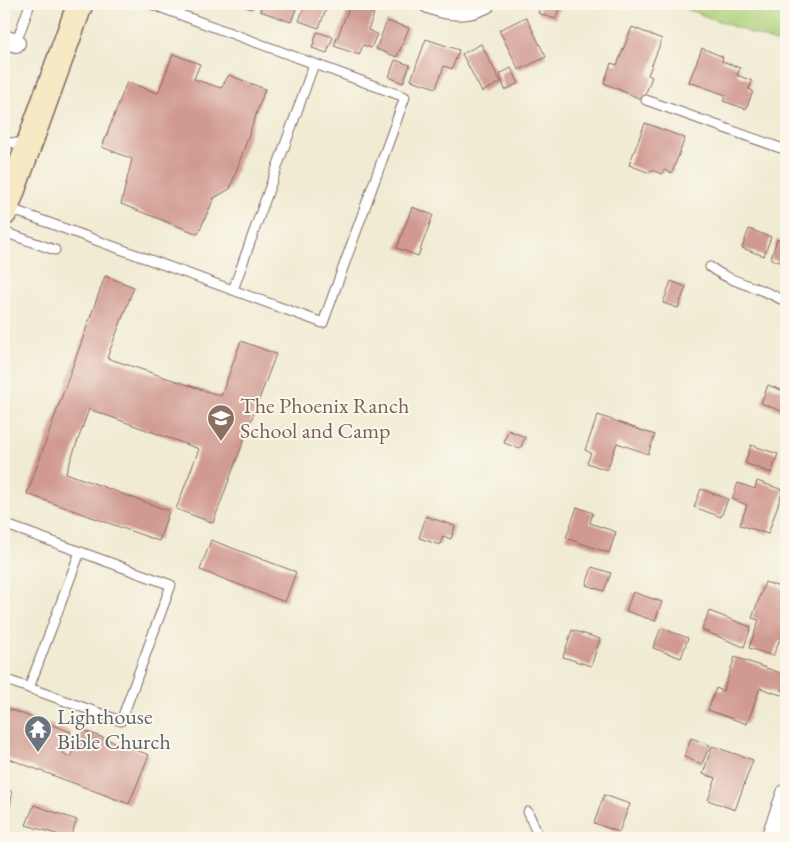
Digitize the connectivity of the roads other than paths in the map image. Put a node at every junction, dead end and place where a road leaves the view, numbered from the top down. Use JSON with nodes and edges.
{"nodes":[{"id":1,"x":30,"y":4,"type":"edge"},
{"id":2,"x":80,"y":4,"type":"edge"},
{"id":3,"x":151,"y":4,"type":"edge"},
{"id":4,"x":428,"y":4,"type":"edge"},
{"id":5,"x":486,"y":4,"type":"edge"},
{"id":6,"x":10,"y":41,"type":"edge"},
{"id":7,"x":314,"y":64,"type":"junction"},
{"id":8,"x":646,"y":100,"type":"dead end"},
{"id":9,"x":4,"y":142,"type":"edge"},
{"id":10,"x":28,"y":144,"type":"junction"},
{"id":11,"x":786,"y":150,"type":"edge"},
{"id":12,"x":5,"y":210,"type":"edge"},
{"id":13,"x":4,"y":232,"type":"edge"},
{"id":14,"x":55,"y":250,"type":"dead end"},
{"id":15,"x":710,"y":267,"type":"dead end"},
{"id":16,"x":233,"y":290,"type":"junction"},
{"id":17,"x":786,"y":302,"type":"edge"},
{"id":18,"x":4,"y":524,"type":"edge"},
{"id":19,"x":80,"y":552,"type":"junction"},
{"id":20,"x":4,"y":680,"type":"edge"},
{"id":21,"x":29,"y":688,"type":"junction"},
{"id":22,"x":4,"y":791,"type":"edge"},
{"id":23,"x":786,"y":793,"type":"edge"},
{"id":24,"x":4,"y":812,"type":"edge"},
{"id":25,"x":528,"y":812,"type":"dead end"},
{"id":26,"x":539,"y":838,"type":"edge"},
{"id":27,"x":770,"y":838,"type":"edge"}],
"edges":[{"from":1,"to":6,"type":"lane"},
{"from":2,"to":10,"type":"main road"},
{"from":3,"to":7,"type":"lane"},
{"from":4,"to":5,"type":"street"},
{"from":7,"to":16,"type":"lane"},
{"from":7,"to":16,"type":"lane"},
{"from":8,"to":11,"type":"lane"},
{"from":9,"to":10,"type":"lane"},
{"from":10,"to":12,"type":"main road"},
{"from":12,"to":16,"type":"lane"},
{"from":13,"to":14,"type":"lane"},
{"from":15,"to":17,"type":"lane"},
{"from":18,"to":19,"type":"lane"},
{"from":19,"to":21,"type":"lane"},
{"from":19,"to":21,"type":"lane"},
{"from":20,"to":21,"type":"lane"},
{"from":22,"to":24,"type":"lane"},
{"from":23,"to":27,"type":"street"},
{"from":25,"to":26,"type":"lane"}]}
